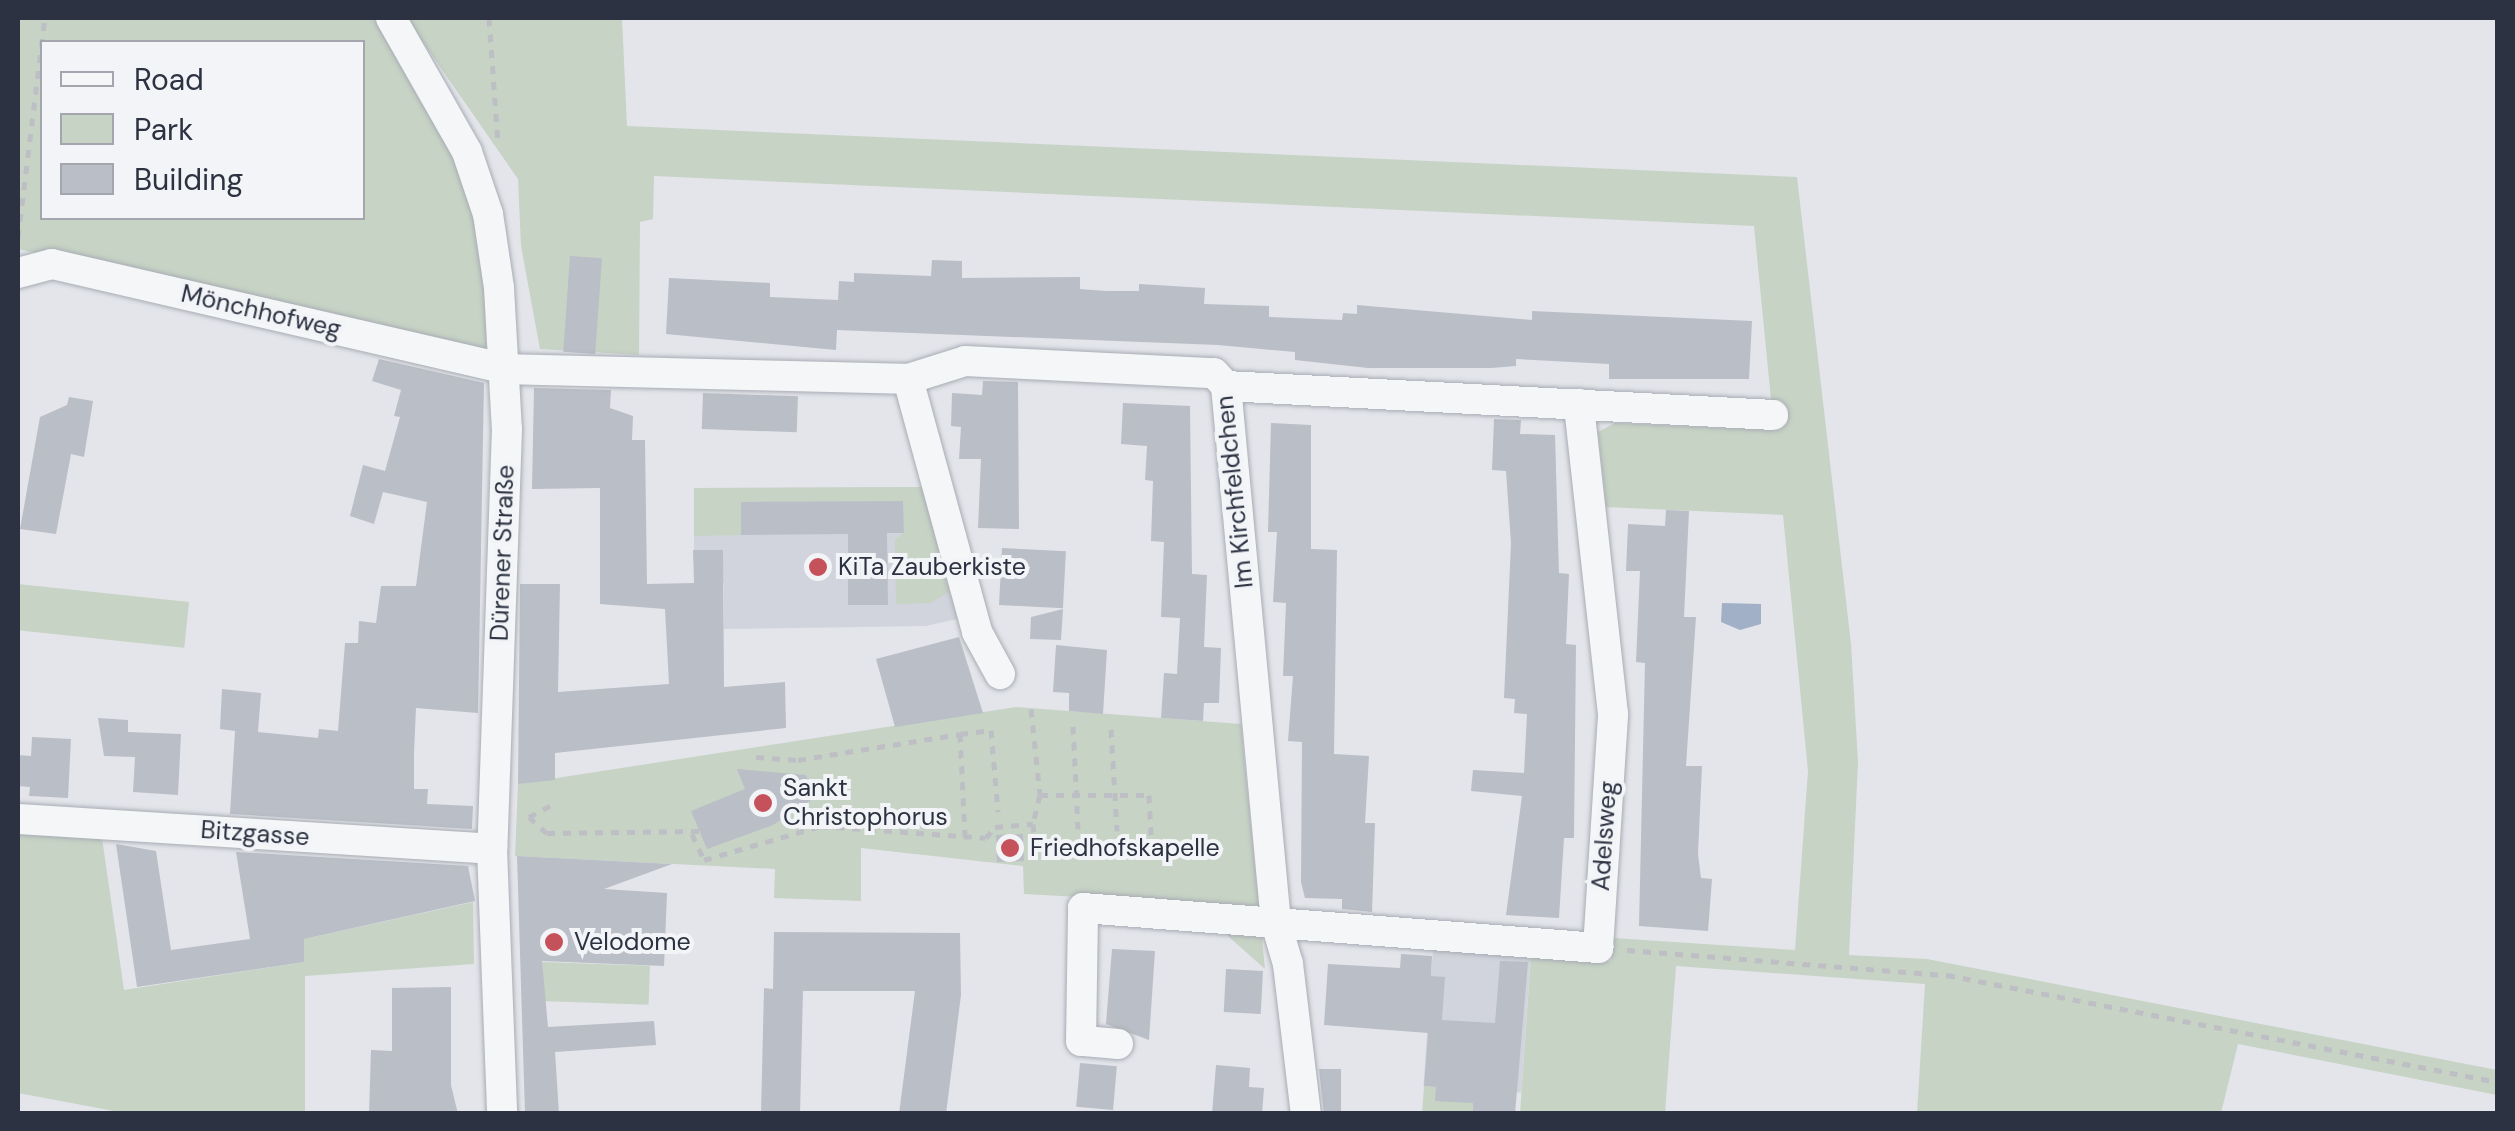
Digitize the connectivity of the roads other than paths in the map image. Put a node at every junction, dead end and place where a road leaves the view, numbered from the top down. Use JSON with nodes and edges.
{"nodes":[{"id":1,"x":390,"y":18,"type":"edge"},
{"id":2,"x":18,"y":273,"type":"edge"},
{"id":3,"x":506,"y":369,"type":"junction"},
{"id":4,"x":908,"y":379,"type":"junction"},
{"id":5,"x":1226,"y":386,"type":"junction"},
{"id":6,"x":1579,"y":404,"type":"junction"},
{"id":7,"x":1773,"y":415,"type":"dead end"},
{"id":8,"x":1000,"y":674,"type":"dead end"},
{"id":9,"x":18,"y":820,"type":"edge"},
{"id":10,"x":492,"y":849,"type":"junction"},
{"id":11,"x":1276,"y":922,"type":"junction"},
{"id":12,"x":1118,"y":1044,"type":"dead end"},
{"id":13,"x":502,"y":1114,"type":"edge"},
{"id":14,"x":1306,"y":1114,"type":"edge"}],
"edges":[{"from":1,"to":3,"type":"street","name":"Dürener Straße"},
{"from":2,"to":3,"type":"street","name":"Mönchhofweg"},
{"from":3,"to":4,"type":"street","name":"Im Kirchfeldchen"},
{"from":3,"to":10,"type":"street","name":"Dürener Straße"},
{"from":4,"to":5,"type":"street","name":"Im Kirchfeldchen"},
{"from":4,"to":8,"type":"street"},
{"from":5,"to":6,"type":"street"},
{"from":5,"to":11,"type":"street","name":"Im Kirchfeldchen"},
{"from":6,"to":7,"type":"street"},
{"from":6,"to":11,"type":"street","name":"Adelsweg"},
{"from":9,"to":10,"type":"street","name":"Bitzgasse"},
{"from":10,"to":13,"type":"street","name":"Dürener Straße"},
{"from":11,"to":12,"type":"street"},
{"from":11,"to":14,"type":"street","name":"Im Kirchfeldchen"}]}
